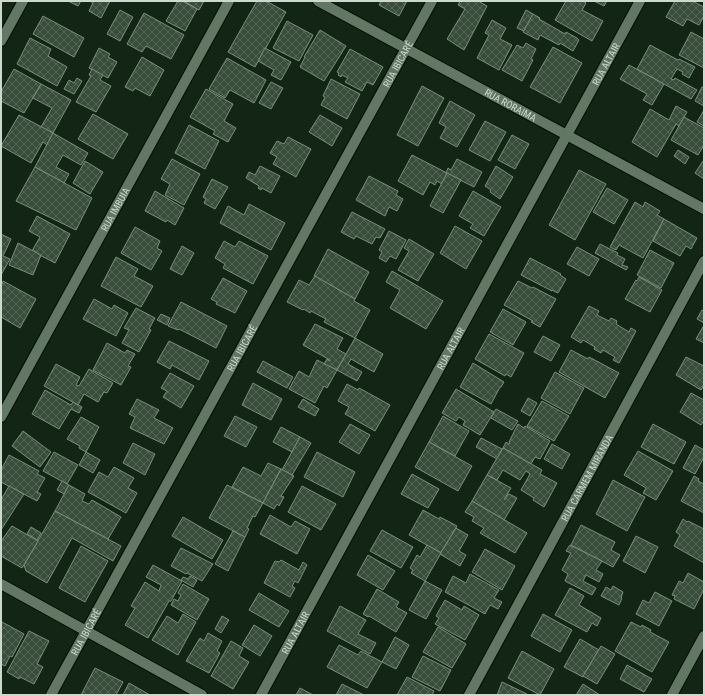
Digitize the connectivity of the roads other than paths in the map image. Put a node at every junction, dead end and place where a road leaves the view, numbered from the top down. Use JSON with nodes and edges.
{"nodes":[{"id":1,"x":23,"y":1,"type":"edge"},
{"id":2,"x":229,"y":1,"type":"edge"},
{"id":3,"x":318,"y":1,"type":"edge"},
{"id":4,"x":432,"y":1,"type":"edge"},
{"id":5,"x":640,"y":1,"type":"edge"},
{"id":6,"x":1,"y":41,"type":"edge"},
{"id":7,"x":406,"y":48,"type":"junction"},
{"id":8,"x":567,"y":135,"type":"junction"},
{"id":9,"x":704,"y":208,"type":"edge"},
{"id":10,"x":704,"y":261,"type":"edge"},
{"id":11,"x":1,"y":417,"type":"edge"},
{"id":12,"x":1,"y":584,"type":"edge"},
{"id":13,"x":86,"y":631,"type":"junction"},
{"id":14,"x":704,"y":636,"type":"edge"},
{"id":15,"x":51,"y":695,"type":"edge"},
{"id":16,"x":202,"y":695,"type":"edge"},
{"id":17,"x":261,"y":695,"type":"edge"},
{"id":18,"x":469,"y":695,"type":"edge"},
{"id":19,"x":672,"y":695,"type":"edge"}],
"edges":[{"from":1,"to":6,"type":"street"},
{"from":2,"to":11,"type":"street","name":"RUA IMBUIA"},
{"from":3,"to":7,"type":"street","name":"RUA RORAIMA"},
{"from":4,"to":7,"type":"street","name":"RUA IBICARÉ"},
{"from":5,"to":8,"type":"street","name":"RUA ALTAIR"},
{"from":7,"to":8,"type":"street","name":"RUA RORAIMA"},
{"from":7,"to":13,"type":"street","name":"RUA IBICARÉ"},
{"from":8,"to":9,"type":"street","name":"RUA RORAIMA"},
{"from":8,"to":17,"type":"street","name":"RUA ALTAIR"},
{"from":10,"to":18,"type":"street","name":"RUA CARMEM MIRANDA"},
{"from":12,"to":13,"type":"street"},
{"from":13,"to":15,"type":"street","name":"RUA IBICARÉ"},
{"from":13,"to":16,"type":"street"},
{"from":14,"to":19,"type":"street"}]}
